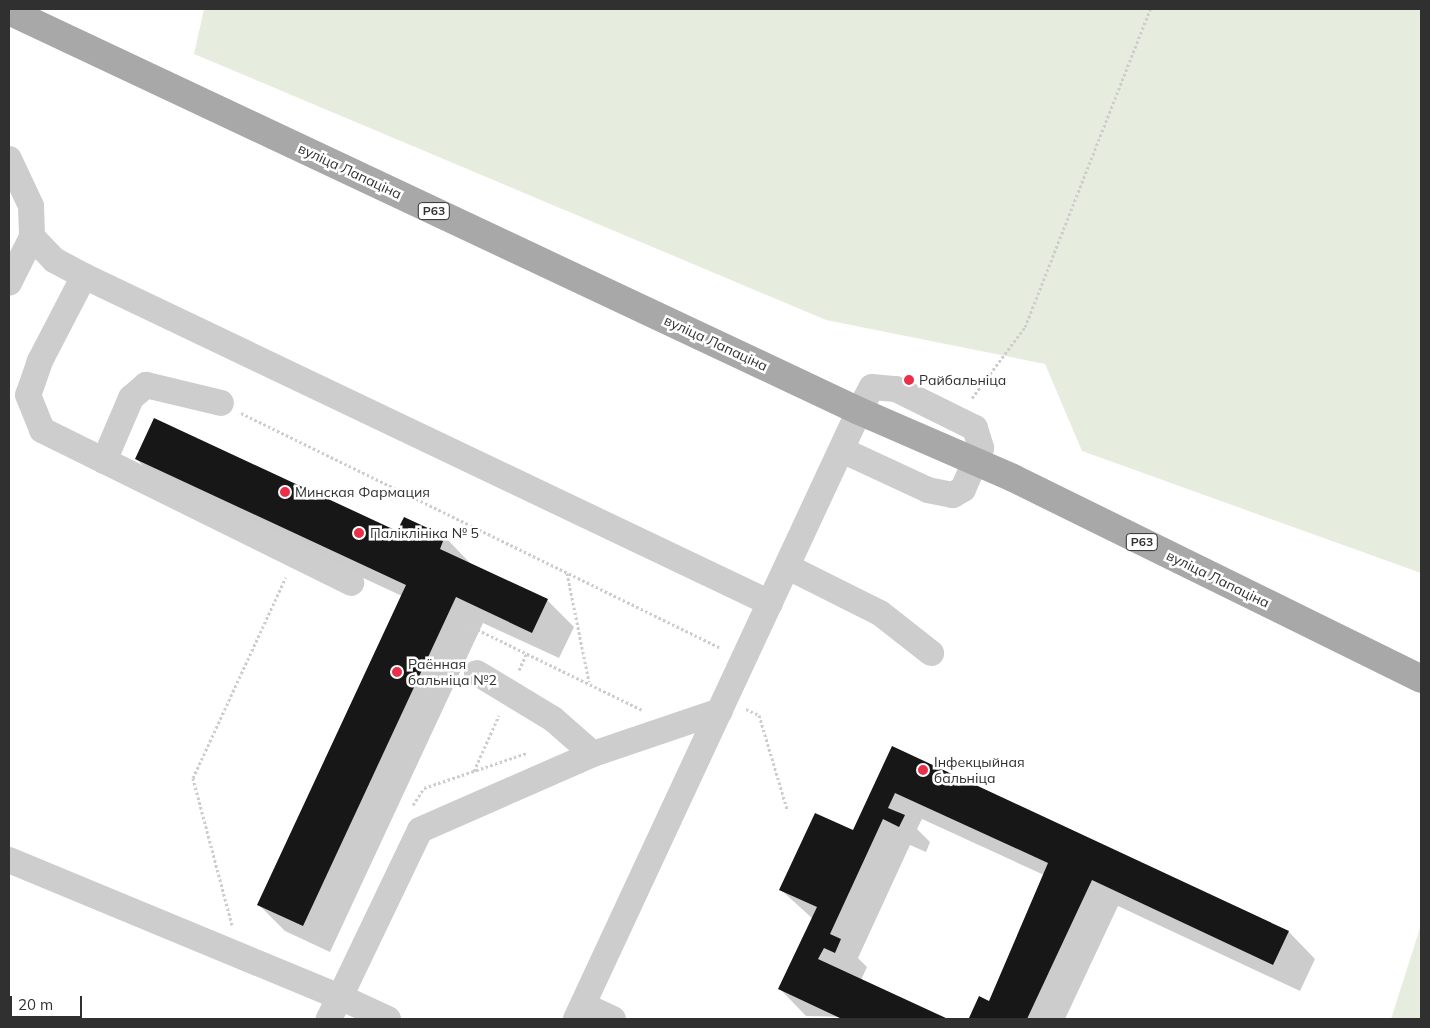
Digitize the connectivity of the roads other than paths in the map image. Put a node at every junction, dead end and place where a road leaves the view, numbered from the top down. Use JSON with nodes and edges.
{"nodes":[{"id":1,"x":9,"y":11,"type":"edge"},
{"id":2,"x":9,"y":159,"type":"edge"},
{"id":3,"x":32,"y":237,"type":"junction"},
{"id":4,"x":84,"y":276,"type":"junction"},
{"id":5,"x":9,"y":283,"type":"edge"},
{"id":6,"x":221,"y":403,"type":"road end"},
{"id":7,"x":860,"y":411,"type":"junction"},
{"id":8,"x":842,"y":450,"type":"junction"},
{"id":9,"x":104,"y":461,"type":"junction"},
{"id":10,"x":975,"y":462,"type":"junction"},
{"id":11,"x":788,"y":567,"type":"junction"},
{"id":12,"x":351,"y":583,"type":"dead end"},
{"id":13,"x":770,"y":603,"type":"junction"},
{"id":14,"x":931,"y":653,"type":"dead end"},
{"id":15,"x":477,"y":673,"type":"dead end"},
{"id":16,"x":1421,"y":679,"type":"edge"},
{"id":17,"x":723,"y":705,"type":"junction"},
{"id":18,"x":593,"y":754,"type":"junction"},
{"id":19,"x":9,"y":860,"type":"edge"},
{"id":20,"x":335,"y":1008,"type":"edge"},
{"id":21,"x":579,"y":1012,"type":"edge"},
{"id":22,"x":388,"y":1019,"type":"edge"},
{"id":23,"x":613,"y":1019,"type":"edge"}],
"edges":[{"from":1,"to":7,"type":"main road","name":"вуліца Лапаціна","number":"Р63"},
{"from":2,"to":3,"type":"street"},
{"from":3,"to":4,"type":"street"},
{"from":3,"to":5,"type":"street"},
{"from":4,"to":9,"type":"street"},
{"from":4,"to":13,"type":"street"},
{"from":6,"to":9,"type":"street"},
{"from":7,"to":8,"type":"street"},
{"from":7,"to":10,"type":"main road","name":"вуліца Лапаціна","number":"Р63"},
{"from":7,"to":10,"type":"street"},
{"from":8,"to":10,"type":"street"},
{"from":8,"to":11,"type":"street"},
{"from":9,"to":12,"type":"street"},
{"from":10,"to":16,"type":"main road","name":"вуліца Лапаціна","number":"Р63"},
{"from":11,"to":13,"type":"street"},
{"from":11,"to":14,"type":"street"},
{"from":13,"to":17,"type":"street"},
{"from":15,"to":18,"type":"street"},
{"from":17,"to":18,"type":"street"},
{"from":17,"to":21,"type":"street"},
{"from":18,"to":20,"type":"street"},
{"from":19,"to":20,"type":"street"},
{"from":20,"to":22,"type":"street"},
{"from":21,"to":23,"type":"street"}]}
